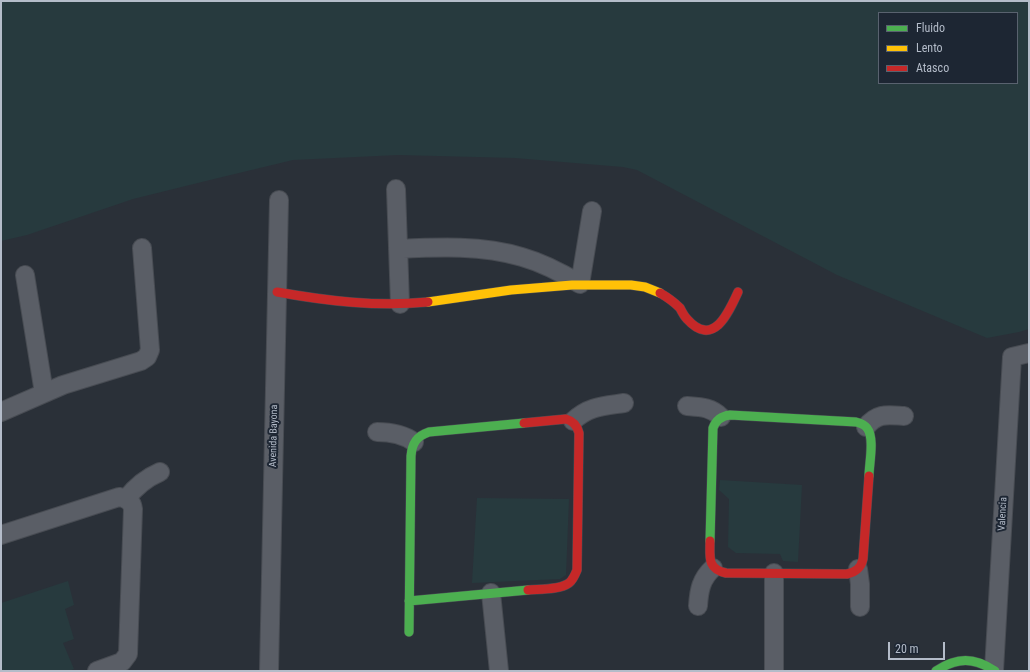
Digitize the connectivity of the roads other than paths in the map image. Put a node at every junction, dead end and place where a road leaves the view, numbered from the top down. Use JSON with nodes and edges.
{"nodes":[{"id":1,"x":396,"y":189,"type":"dead end"},
{"id":2,"x":279,"y":200,"type":"dead end"},
{"id":3,"x":592,"y":211,"type":"dead end"},
{"id":4,"x":142,"y":248,"type":"dead end"},
{"id":5,"x":398,"y":249,"type":"junction"},
{"id":6,"x":25,"y":275,"type":"dead end"},
{"id":7,"x":580,"y":284,"type":"junction"},
{"id":8,"x":277,"y":292,"type":"junction"},
{"id":9,"x":738,"y":292,"type":"dead end"},
{"id":10,"x":400,"y":304,"type":"junction"},
{"id":11,"x":1021,"y":355,"type":"edge"},
{"id":12,"x":44,"y":393,"type":"junction"},
{"id":13,"x":624,"y":403,"type":"dead end"},
{"id":14,"x":687,"y":406,"type":"dead end"},
{"id":15,"x":1,"y":412,"type":"edge"},
{"id":16,"x":904,"y":416,"type":"dead end"},
{"id":17,"x":721,"y":417,"type":"junction"},
{"id":18,"x":573,"y":421,"type":"junction"},
{"id":19,"x":866,"y":426,"type":"junction"},
{"id":20,"x":377,"y":432,"type":"dead end"},
{"id":21,"x":414,"y":442,"type":"junction"},
{"id":22,"x":160,"y":472,"type":"dead end"},
{"id":23,"x":126,"y":499,"type":"junction"},
{"id":24,"x":1,"y":535,"type":"edge"},
{"id":25,"x":713,"y":568,"type":"junction"},
{"id":26,"x":858,"y":569,"type":"junction"},
{"id":27,"x":774,"y":573,"type":"junction"},
{"id":28,"x":491,"y":593,"type":"junction"},
{"id":29,"x":409,"y":601,"type":"junction"},
{"id":30,"x":698,"y":606,"type":"dead end"},
{"id":31,"x":860,"y":607,"type":"dead end"},
{"id":32,"x":409,"y":632,"type":"dead end"},
{"id":33,"x":98,"y":671,"type":"edge"},
{"id":34,"x":269,"y":671,"type":"edge"},
{"id":35,"x":499,"y":671,"type":"edge"},
{"id":36,"x":774,"y":671,"type":"edge"},
{"id":37,"x":936,"y":671,"type":"edge"},
{"id":38,"x":994,"y":671,"type":"edge"}],
"edges":[{"from":1,"to":5,"type":"street"},
{"from":2,"to":8,"type":"street","name":"Avenida Bayona"},
{"from":3,"to":7,"type":"street"},
{"from":4,"to":12,"type":"street"},
{"from":5,"to":7,"type":"street"},
{"from":5,"to":10,"type":"street"},
{"from":6,"to":12,"type":"street"},
{"from":7,"to":9,"type":"street"},
{"from":7,"to":10,"type":"street"},
{"from":8,"to":10,"type":"street"},
{"from":8,"to":34,"type":"street","name":"Avenida Bayona"},
{"from":11,"to":38,"type":"street","name":"Valencia"},
{"from":12,"to":15,"type":"street"},
{"from":13,"to":18,"type":"street"},
{"from":14,"to":17,"type":"street"},
{"from":16,"to":19,"type":"street"},
{"from":17,"to":19,"type":"street"},
{"from":17,"to":25,"type":"street"},
{"from":18,"to":21,"type":"street"},
{"from":18,"to":28,"type":"street"},
{"from":19,"to":26,"type":"street"},
{"from":20,"to":21,"type":"street"},
{"from":21,"to":29,"type":"street"},
{"from":22,"to":23,"type":"street"},
{"from":23,"to":24,"type":"street"},
{"from":23,"to":33,"type":"street"},
{"from":25,"to":27,"type":"street"},
{"from":25,"to":30,"type":"street"},
{"from":26,"to":27,"type":"street"},
{"from":26,"to":31,"type":"street"},
{"from":27,"to":36,"type":"street"},
{"from":28,"to":29,"type":"street"},
{"from":28,"to":35,"type":"street"},
{"from":29,"to":32,"type":"street"},
{"from":37,"to":38,"type":"street"}]}
